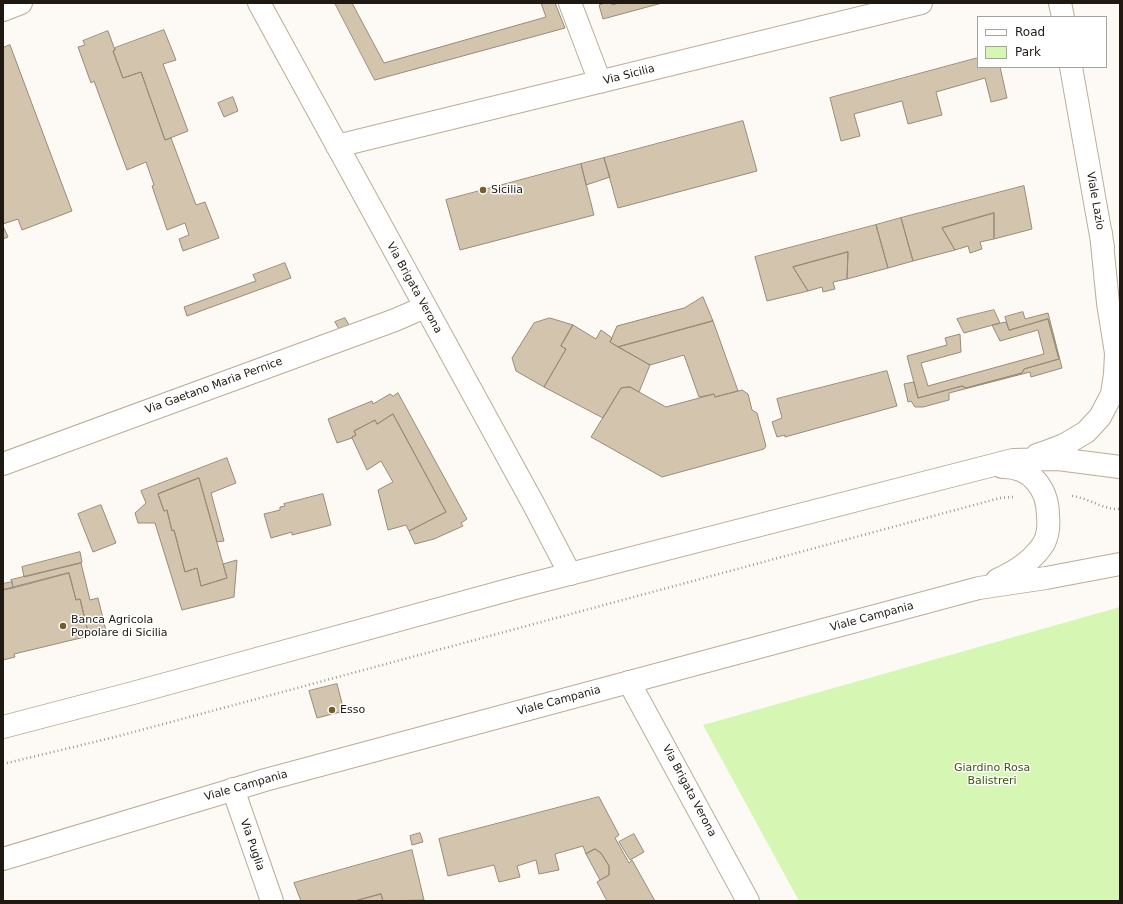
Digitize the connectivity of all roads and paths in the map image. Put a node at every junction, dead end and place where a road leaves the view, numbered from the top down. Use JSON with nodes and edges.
{"nodes":[{"id":1,"x":21,"y":3,"type":"edge"},
{"id":2,"x":259,"y":3,"type":"edge"},
{"id":3,"x":570,"y":3,"type":"edge"},
{"id":4,"x":921,"y":3,"type":"edge"},
{"id":5,"x":1060,"y":3,"type":"edge"},
{"id":6,"x":3,"y":10,"type":"edge"},
{"id":7,"x":1063,"y":16,"type":"edge"},
{"id":8,"x":1071,"y":68,"type":"edge"},
{"id":9,"x":600,"y":82,"type":"junction"},
{"id":10,"x":336,"y":146,"type":"junction"},
{"id":11,"x":1100,"y":233,"type":"junction"},
{"id":12,"x":425,"y":307,"type":"junction"},
{"id":13,"x":1120,"y":334,"type":"edge"},
{"id":14,"x":1013,"y":460,"type":"junction"},
{"id":15,"x":3,"y":464,"type":"edge"},
{"id":16,"x":1120,"y":467,"type":"edge"},
{"id":17,"x":981,"y":468,"type":"junction"},
{"id":18,"x":1006,"y":497,"type":"dead end"},
{"id":19,"x":1120,"y":564,"type":"edge"},
{"id":20,"x":570,"y":574,"type":"junction"},
{"id":21,"x":979,"y":588,"type":"junction"},
{"id":22,"x":629,"y":682,"type":"junction"},
{"id":23,"x":3,"y":727,"type":"edge"},
{"id":24,"x":3,"y":764,"type":"edge"},
{"id":25,"x":233,"y":789,"type":"junction"},
{"id":26,"x":3,"y":859,"type":"edge"},
{"id":27,"x":272,"y":901,"type":"edge"},
{"id":28,"x":748,"y":901,"type":"edge"}],
"edges":[{"from":1,"to":6,"type":"street"},
{"from":2,"to":10,"type":"street","name":"Via Brigata Verona"},
{"from":3,"to":9,"type":"street"},
{"from":4,"to":9,"type":"street","name":"Via Sicilia"},
{"from":5,"to":7,"type":"street"},
{"from":8,"to":11,"type":"street","name":"Viale Lazio"},
{"from":9,"to":10,"type":"street","name":"Via Sicilia"},
{"from":10,"to":12,"type":"street","name":"Via Brigata Verona"},
{"from":11,"to":13,"type":"street","name":"Viale Lazio"},
{"from":11,"to":14,"type":"street"},
{"from":12,"to":15,"type":"street","name":"Via Gaetano Maria Pernice"},
{"from":12,"to":20,"type":"street","name":"Via Brigata Verona"},
{"from":14,"to":16,"type":"street"},
{"from":14,"to":17,"type":"street"},
{"from":17,"to":20,"type":"street"},
{"from":17,"to":21,"type":"street"},
{"from":18,"to":24,"type":"path"},
{"from":19,"to":21,"type":"street","name":"Viale Campania"},
{"from":20,"to":23,"type":"street"},
{"from":21,"to":22,"type":"street","name":"Viale Campania"},
{"from":22,"to":25,"type":"street","name":"Viale Campania"},
{"from":22,"to":28,"type":"street","name":"Via Brigata Verona"},
{"from":25,"to":26,"type":"street","name":"Viale Campania"},
{"from":25,"to":27,"type":"street","name":"Via Puglia"}]}
